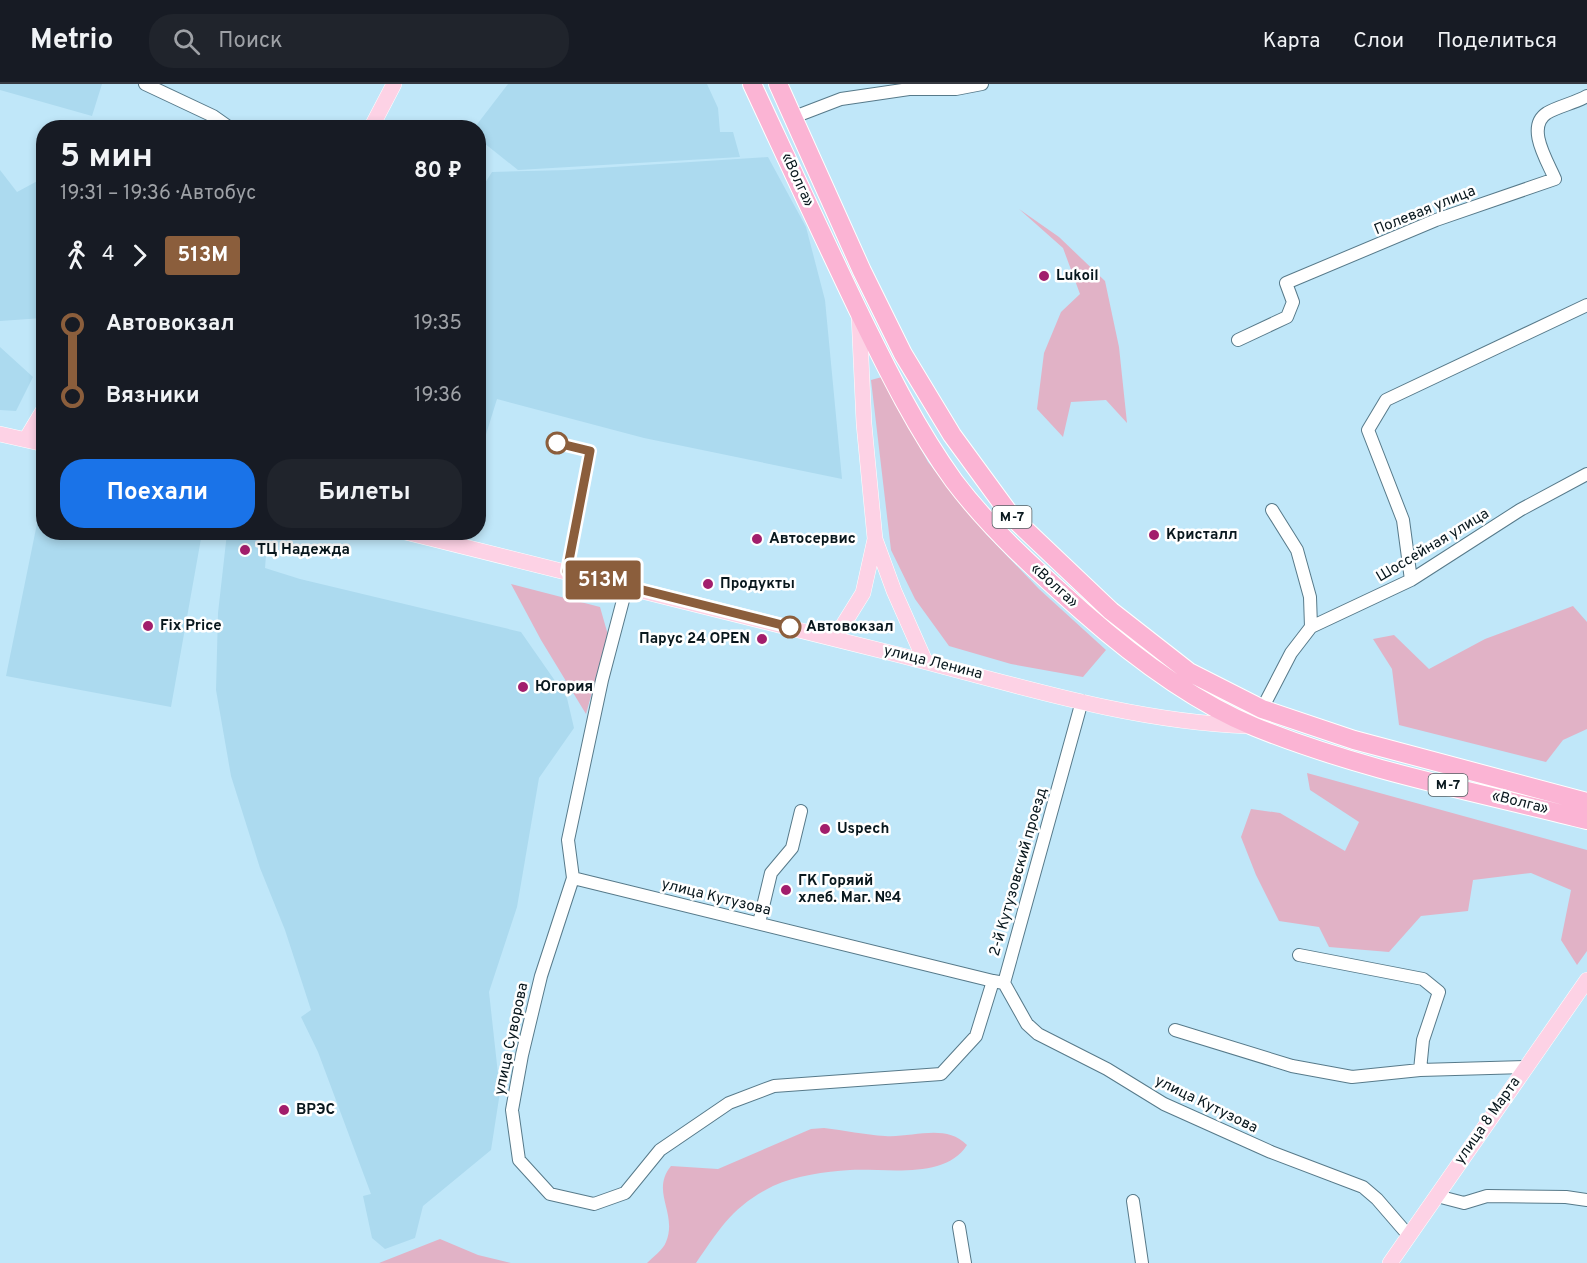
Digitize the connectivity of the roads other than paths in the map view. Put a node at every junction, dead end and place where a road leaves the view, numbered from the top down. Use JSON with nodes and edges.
{"nodes":[{"id":1,"x":145,"y":84,"type":"edge"},
{"id":2,"x":394,"y":84,"type":"edge"},
{"id":3,"x":752,"y":84,"type":"edge"},
{"id":4,"x":778,"y":84,"type":"edge"},
{"id":5,"x":981,"y":84,"type":"edge"},
{"id":6,"x":1587,"y":96,"type":"edge"},
{"id":7,"x":794,"y":117,"type":"junction"},
{"id":8,"x":219,"y":120,"type":"edge"},
{"id":9,"x":375,"y":120,"type":"edge"},
{"id":10,"x":1587,"y":305,"type":"edge"},
{"id":11,"x":859,"y":311,"type":"junction"},
{"id":12,"x":1238,"y":340,"type":"dead end"},
{"id":13,"x":36,"y":422,"type":"edge"},
{"id":14,"x":0,"y":434,"type":"edge"},
{"id":15,"x":26,"y":439,"type":"junction"},
{"id":16,"x":36,"y":442,"type":"edge"},
{"id":17,"x":1587,"y":474,"type":"edge"},
{"id":18,"x":1272,"y":510,"type":"dead end"},
{"id":19,"x":875,"y":539,"type":"junction"},
{"id":20,"x":439,"y":540,"type":"edge"},
{"id":21,"x":1411,"y":580,"type":"junction"},
{"id":22,"x":627,"y":585,"type":"junction"},
{"id":23,"x":894,"y":591,"type":"junction"},
{"id":24,"x":863,"y":593,"type":"junction"},
{"id":25,"x":1311,"y":627,"type":"junction"},
{"id":26,"x":835,"y":638,"type":"junction"},
{"id":27,"x":925,"y":661,"type":"junction"},
{"id":28,"x":1082,"y":701,"type":"junction"},
{"id":29,"x":1262,"y":709,"type":"junction"},
{"id":30,"x":1253,"y":726,"type":"junction"},
{"id":31,"x":1587,"y":802,"type":"edge"},
{"id":32,"x":801,"y":811,"type":"dead end"},
{"id":33,"x":1587,"y":820,"type":"edge"},
{"id":34,"x":573,"y":878,"type":"junction"},
{"id":35,"x":759,"y":924,"type":"junction"},
{"id":36,"x":1299,"y":955,"type":"dead end"},
{"id":37,"x":1587,"y":980,"type":"edge"},
{"id":38,"x":998,"y":982,"type":"junction"},
{"id":39,"x":1175,"y":1030,"type":"dead end"},
{"id":40,"x":976,"y":1036,"type":"joint"},
{"id":41,"x":1525,"y":1068,"type":"junction"},
{"id":42,"x":1420,"y":1070,"type":"junction"},
{"id":43,"x":1437,"y":1196,"type":"junction"},
{"id":44,"x":1587,"y":1200,"type":"edge"},
{"id":45,"x":1133,"y":1201,"type":"dead end"},
{"id":46,"x":959,"y":1227,"type":"dead end"},
{"id":47,"x":1408,"y":1236,"type":"junction"},
{"id":48,"x":965,"y":1263,"type":"edge"},
{"id":49,"x":1142,"y":1263,"type":"edge"},
{"id":50,"x":1390,"y":1263,"type":"edge"}],
"edges":[{"from":1,"to":8,"type":"street"},
{"from":2,"to":9,"type":"main road"},
{"from":3,"to":11,"type":"highway","name":"«Волга»","number":"М-7"},
{"from":4,"to":7,"type":"highway","name":"«Волга»","number":"М-7"},
{"from":5,"to":7,"type":"street"},
{"from":6,"to":12,"type":"street","name":"Полевая улица"},
{"from":7,"to":29,"type":"highway","name":"«Волга»","number":"М-7"},
{"from":10,"to":21,"type":"street"},
{"from":11,"to":19,"type":"main road"},
{"from":11,"to":30,"type":"highway","name":"«Волга»","number":"М-7"},
{"from":13,"to":15,"type":"main road"},
{"from":14,"to":15,"type":"main road"},
{"from":15,"to":16,"type":"main road"},
{"from":17,"to":21,"type":"street","name":"Шоссейная улица"},
{"from":18,"to":25,"type":"street"},
{"from":19,"to":23,"type":"main road"},
{"from":19,"to":24,"type":"main road"},
{"from":20,"to":22,"type":"main road","name":"улица Ленина"},
{"from":21,"to":25,"type":"street","name":"Шоссейная улица"},
{"from":22,"to":26,"type":"main road","name":"улица Ленина"},
{"from":22,"to":34,"type":"street","name":"улица Суворова"},
{"from":23,"to":24,"type":"main road"},
{"from":23,"to":27,"type":"main road"},
{"from":24,"to":26,"type":"main road"},
{"from":25,"to":29,"type":"street","name":"Шоссейная улица"},
{"from":26,"to":27,"type":"main road","name":"улица Ленина"},
{"from":27,"to":28,"type":"main road","name":"улица Ленина"},
{"from":28,"to":30,"type":"main road","name":"улица Ленина"},
{"from":28,"to":38,"type":"street","name":"2-й Кутузовский проезд"},
{"from":29,"to":31,"type":"highway","name":"«Волга»","number":"М-7"},
{"from":30,"to":33,"type":"highway","name":"«Волга»","number":"М-7"},
{"from":32,"to":35,"type":"street"},
{"from":34,"to":35,"type":"street","name":"улица Кутузова"},
{"from":34,"to":40,"type":"street","name":"улица Суворова"},
{"from":35,"to":38,"type":"street","name":"улица Кутузова"},
{"from":36,"to":42,"type":"street"},
{"from":37,"to":41,"type":"main road","name":"улица 8 Марта"},
{"from":38,"to":40,"type":"street","name":"2-й Кутузовский проезд"},
{"from":38,"to":47,"type":"street","name":"улица Кутузова"},
{"from":39,"to":42,"type":"street"},
{"from":41,"to":42,"type":"street"},
{"from":41,"to":43,"type":"main road","name":"улица 8 Марта"},
{"from":43,"to":44,"type":"street"},
{"from":43,"to":47,"type":"main road","name":"улица 8 Марта"},
{"from":45,"to":49,"type":"street"},
{"from":46,"to":48,"type":"street"},
{"from":47,"to":50,"type":"main road","name":"улица 8 Марта"}]}
